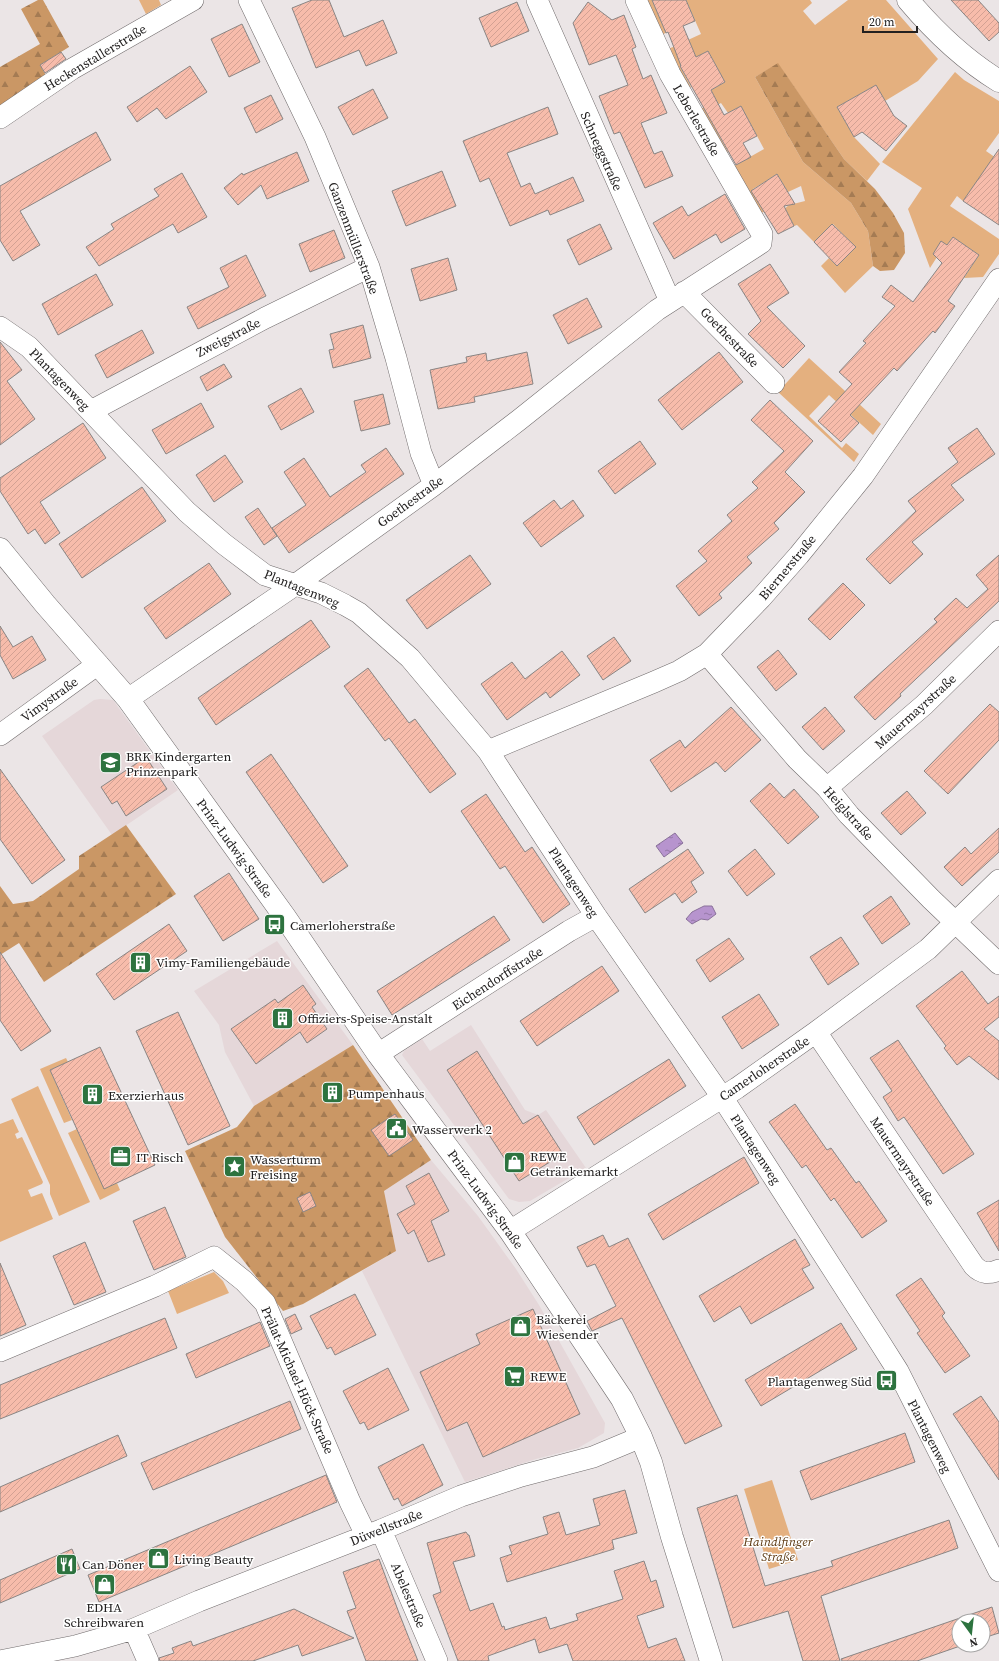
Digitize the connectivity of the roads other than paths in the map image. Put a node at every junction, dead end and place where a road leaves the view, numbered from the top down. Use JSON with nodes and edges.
{"nodes":[{"id":1,"x":193,"y":0,"type":"edge"},
{"id":2,"x":249,"y":0,"type":"edge"},
{"id":3,"x":537,"y":0,"type":"edge"},
{"id":4,"x":636,"y":0,"type":"edge"},
{"id":5,"x":908,"y":0,"type":"edge"},
{"id":6,"x":999,"y":81,"type":"edge"},
{"id":7,"x":0,"y":118,"type":"edge"},
{"id":8,"x":763,"y":238,"type":"joint"},
{"id":9,"x":369,"y":267,"type":"junction"},
{"id":10,"x":999,"y":279,"type":"edge"},
{"id":11,"x":677,"y":297,"type":"junction"},
{"id":12,"x":0,"y":327,"type":"edge"},
{"id":13,"x":774,"y":383,"type":"dead end"},
{"id":14,"x":91,"y":411,"type":"junction"},
{"id":15,"x":434,"y":485,"type":"junction"},
{"id":16,"x":0,"y":549,"type":"edge"},
{"id":17,"x":295,"y":586,"type":"junction"},
{"id":18,"x":999,"y":631,"type":"edge"},
{"id":19,"x":707,"y":654,"type":"junction"},
{"id":20,"x":98,"y":664,"type":"junction"},
{"id":21,"x":128,"y":699,"type":"junction"},
{"id":22,"x":0,"y":735,"type":"edge"},
{"id":23,"x":488,"y":751,"type":"junction"},
{"id":24,"x":826,"y":788,"type":"junction"},
{"id":25,"x":999,"y":880,"type":"edge"},
{"id":26,"x":596,"y":916,"type":"junction"},
{"id":27,"x":956,"y":923,"type":"junction"},
{"id":28,"x":999,"y":964,"type":"edge"},
{"id":29,"x":816,"y":1032,"type":"junction"},
{"id":30,"x":378,"y":1054,"type":"junction"},
{"id":31,"x":722,"y":1097,"type":"junction"},
{"id":32,"x":510,"y":1232,"type":"junction"},
{"id":33,"x":999,"y":1270,"type":"edge"},
{"id":34,"x":0,"y":1351,"type":"edge"},
{"id":35,"x":641,"y":1437,"type":"junction"},
{"id":36,"x":374,"y":1532,"type":"junction"},
{"id":37,"x":994,"y":1546,"type":"edge"},
{"id":38,"x":999,"y":1571,"type":"edge"},
{"id":39,"x":134,"y":1629,"type":"junction"},
{"id":40,"x":0,"y":1661,"type":"edge"},
{"id":41,"x":148,"y":1661,"type":"edge"},
{"id":42,"x":437,"y":1661,"type":"edge"},
{"id":43,"x":711,"y":1661,"type":"edge"}],
"edges":[{"from":1,"to":7,"type":"street","name":"Heckenstallerstraße"},
{"from":2,"to":9,"type":"street","name":"Ganzenmüllerstraße"},
{"from":3,"to":11,"type":"street","name":"Schneggstraße"},
{"from":4,"to":8,"type":"street","name":"Leberlestraße"},
{"from":5,"to":6,"type":"street"},
{"from":8,"to":11,"type":"street","name":"Goethestraße"},
{"from":9,"to":14,"type":"street","name":"Zweigstraße"},
{"from":9,"to":15,"type":"street","name":"Ganzenmüllerstraße"},
{"from":10,"to":19,"type":"street","name":"Biernerstraße"},
{"from":11,"to":13,"type":"street","name":"Goethestraße"},
{"from":11,"to":15,"type":"street","name":"Goethestraße"},
{"from":12,"to":14,"type":"street","name":"Plantagenweg"},
{"from":14,"to":17,"type":"street","name":"Plantagenweg"},
{"from":15,"to":17,"type":"street","name":"Goethestraße"},
{"from":16,"to":20,"type":"street","name":"Prinz-Ludwig-Straße"},
{"from":17,"to":21,"type":"street","name":"Goethestraße"},
{"from":17,"to":23,"type":"street","name":"Plantagenweg"},
{"from":18,"to":24,"type":"street","name":"Mauermayrstraße"},
{"from":19,"to":23,"type":"street","name":"Biernerstraße"},
{"from":19,"to":24,"type":"street","name":"Heiglstraße"},
{"from":20,"to":21,"type":"street","name":"Prinz-Ludwig-Straße"},
{"from":20,"to":22,"type":"street","name":"Vimystraße"},
{"from":21,"to":30,"type":"street","name":"Prinz-Ludwig-Straße"},
{"from":23,"to":26,"type":"street","name":"Plantagenweg"},
{"from":24,"to":27,"type":"street","name":"Heiglstraße"},
{"from":25,"to":27,"type":"street","name":"Camerloherstraße"},
{"from":26,"to":30,"type":"street","name":"Eichendorffstraße"},
{"from":26,"to":31,"type":"street","name":"Plantagenweg"},
{"from":27,"to":28,"type":"street","name":"Heiglstraße"},
{"from":27,"to":29,"type":"street","name":"Camerloherstraße"},
{"from":29,"to":31,"type":"street","name":"Camerloherstraße"},
{"from":29,"to":33,"type":"street","name":"Mauermayrstraße"},
{"from":30,"to":32,"type":"street","name":"Prinz-Ludwig-Straße"},
{"from":31,"to":32,"type":"street","name":"Camerloherstraße"},
{"from":31,"to":37,"type":"street","name":"Plantagenweg"},
{"from":32,"to":35,"type":"street","name":"Prinz-Ludwig-Straße"},
{"from":34,"to":36,"type":"street","name":"Prälat-Michael-Höck-Straße"},
{"from":35,"to":36,"type":"street","name":"Düwellstraße"},
{"from":35,"to":43,"type":"street"},
{"from":36,"to":39,"type":"street","name":"Düwellstraße"},
{"from":36,"to":42,"type":"street","name":"Abelestraße"},
{"from":37,"to":38,"type":"street","name":"Plantagenweg"},
{"from":39,"to":40,"type":"street","name":"Düwellstraße"},
{"from":39,"to":41,"type":"street"}]}
